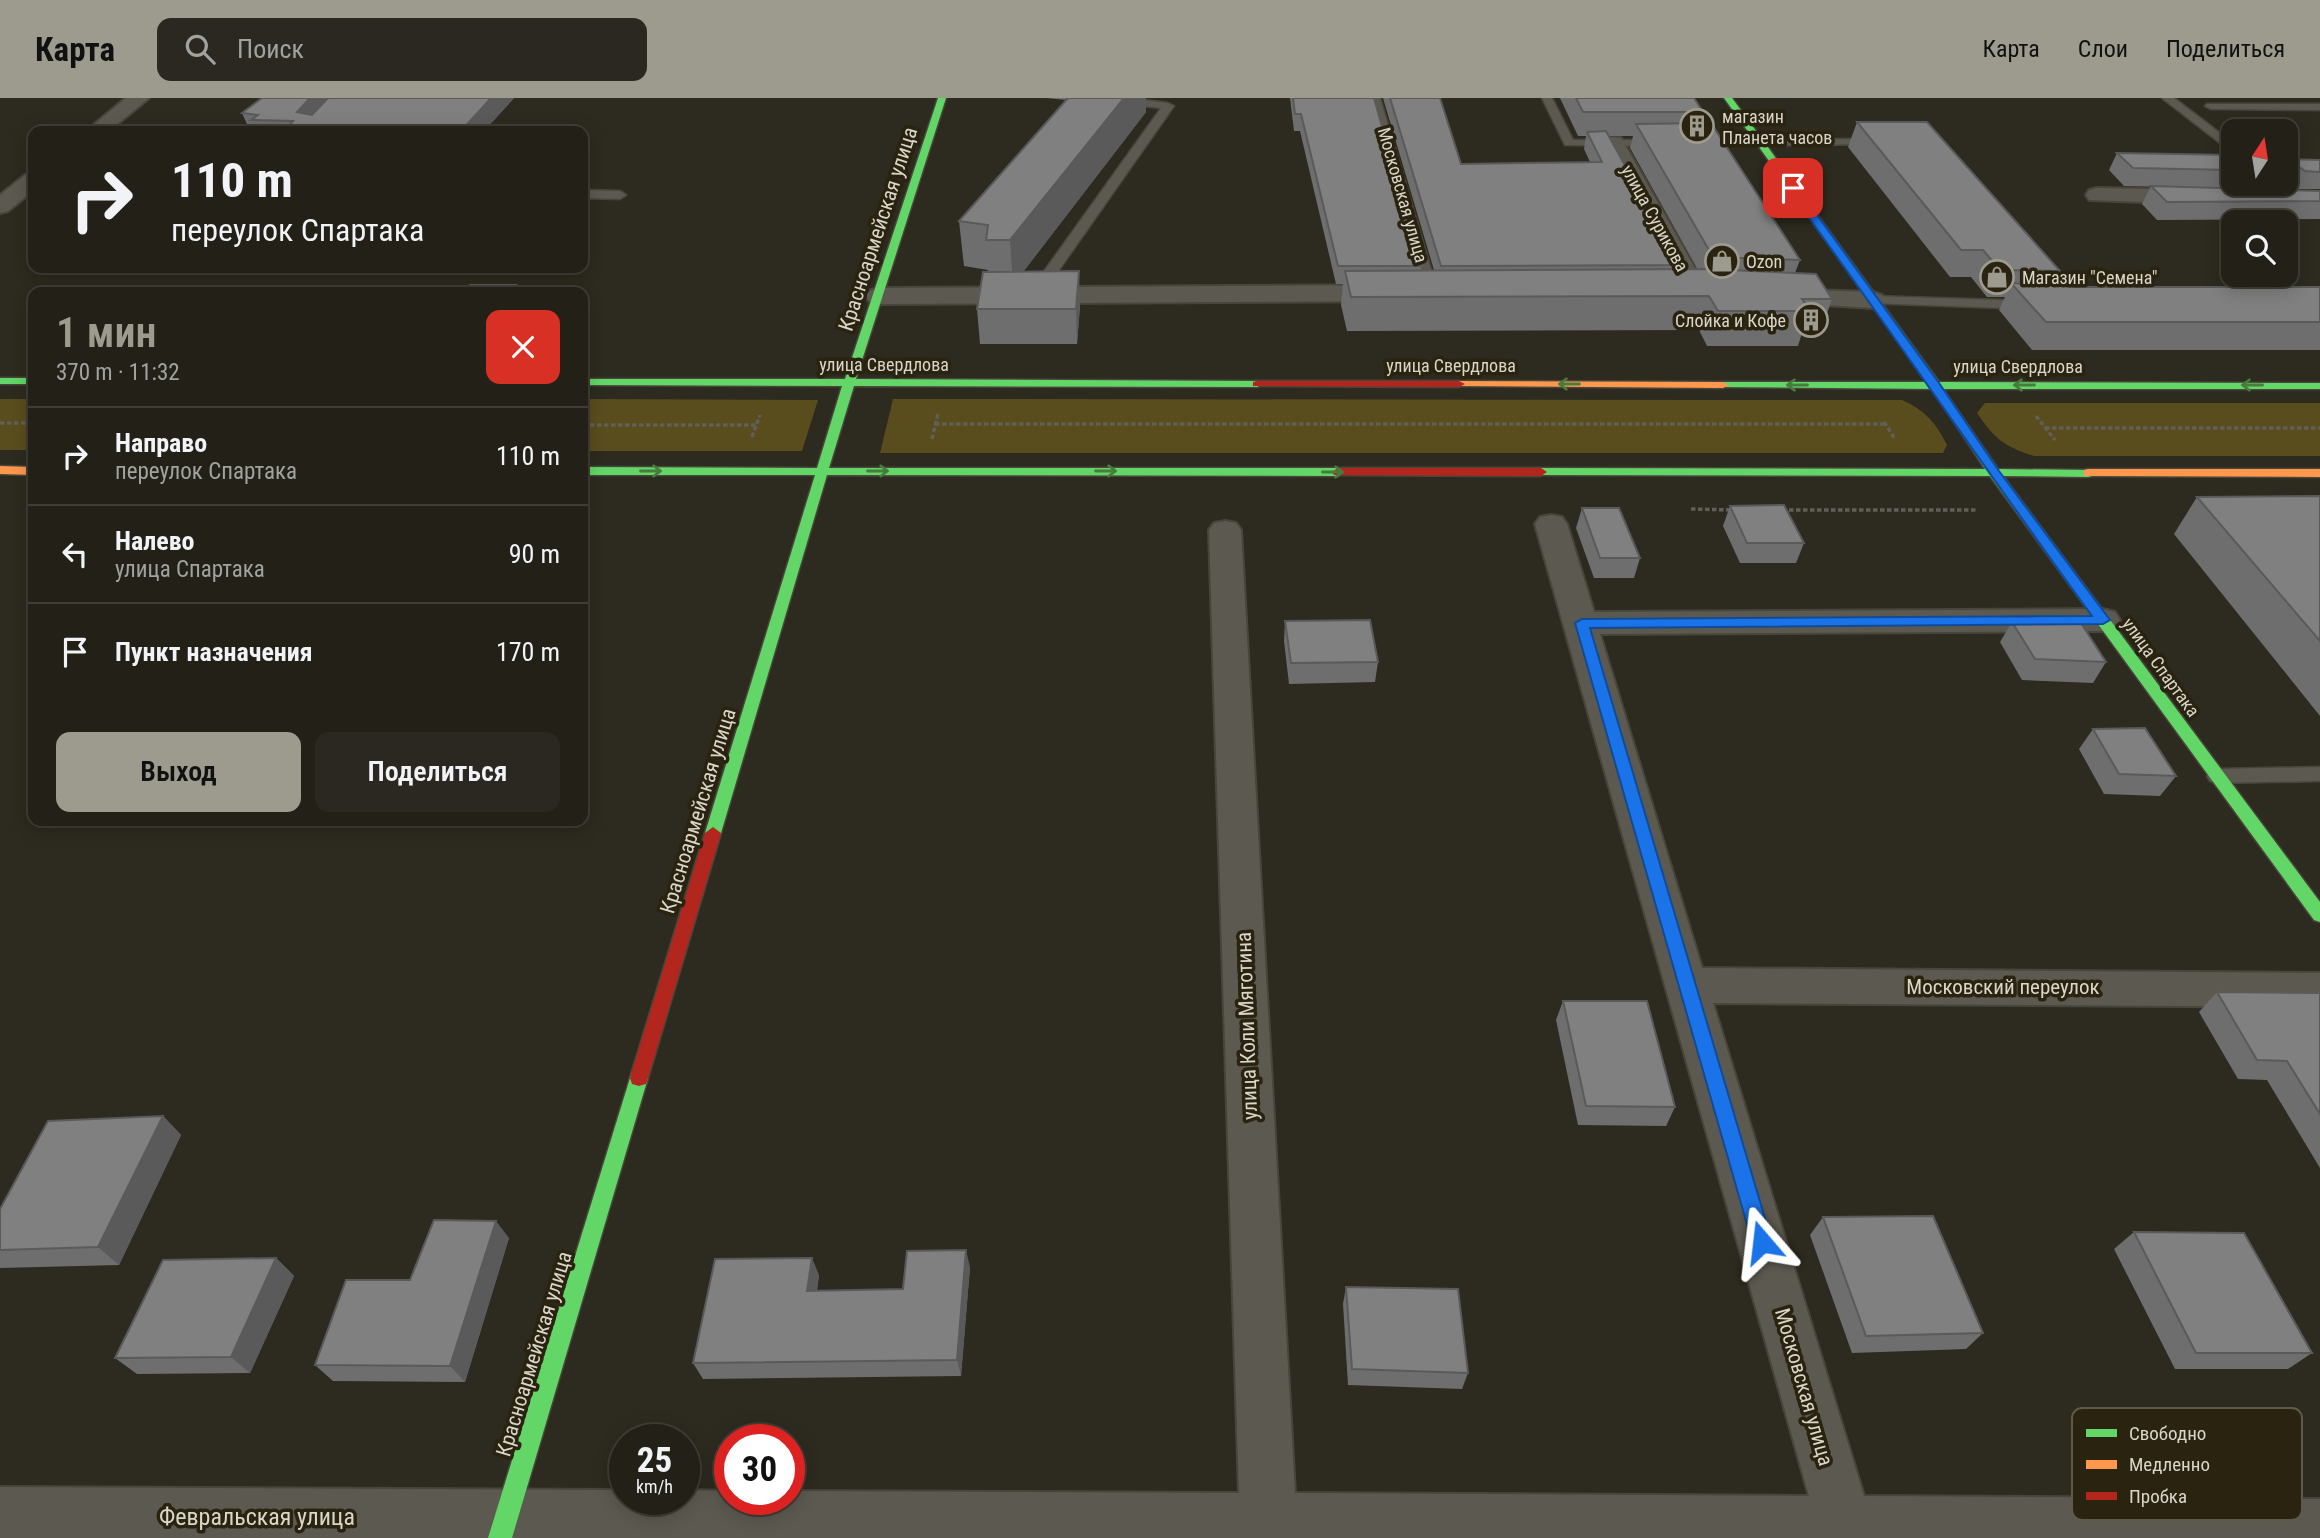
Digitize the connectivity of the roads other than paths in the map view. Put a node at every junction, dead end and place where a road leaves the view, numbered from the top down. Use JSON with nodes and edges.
{"nodes":[{"id":1,"x":139,"y":98,"type":"edge"},
{"id":2,"x":942,"y":98,"type":"edge"},
{"id":3,"x":1101,"y":98,"type":"edge"},
{"id":4,"x":1375,"y":98,"type":"edge"},
{"id":5,"x":1547,"y":98,"type":"edge"},
{"id":6,"x":1728,"y":98,"type":"edge"},
{"id":7,"x":2167,"y":98,"type":"edge"},
{"id":8,"x":2211,"y":106,"type":"dead end"},
{"id":9,"x":2320,"y":107,"type":"edge"},
{"id":10,"x":103,"y":126,"type":"edge"},
{"id":11,"x":2221,"y":140,"type":"edge"},
{"id":12,"x":1897,"y":142,"type":"edge"},
{"id":13,"x":1613,"y":143,"type":"junction"},
{"id":14,"x":1664,"y":143,"type":"edge"},
{"id":15,"x":1678,"y":143,"type":"edge"},
{"id":16,"x":1760,"y":143,"type":"junction"},
{"id":17,"x":28,"y":184,"type":"edge"},
{"id":18,"x":588,"y":194,"type":"edge"},
{"id":19,"x":620,"y":195,"type":"dead end"},
{"id":20,"x":2097,"y":195,"type":"dead end"},
{"id":21,"x":2293,"y":196,"type":"edge"},
{"id":22,"x":2217,"y":197,"type":"edge"},
{"id":23,"x":2257,"y":198,"type":"edge"},
{"id":24,"x":2297,"y":199,"type":"junction"},
{"id":25,"x":2320,"y":199,"type":"edge"},
{"id":26,"x":0,"y":206,"type":"edge"},
{"id":27,"x":1431,"y":293,"type":"junction"},
{"id":28,"x":1459,"y":293,"type":"edge"},
{"id":29,"x":1668,"y":293,"type":"edge"},
{"id":30,"x":1696,"y":293,"type":"junction"},
{"id":31,"x":1035,"y":294,"type":"junction"},
{"id":32,"x":1723,"y":294,"type":"edge"},
{"id":33,"x":1751,"y":295,"type":"edge"},
{"id":34,"x":878,"y":296,"type":"junction"},
{"id":35,"x":1873,"y":300,"type":"junction"},
{"id":36,"x":2050,"y":306,"type":"edge"},
{"id":37,"x":0,"y":381,"type":"edge"},
{"id":38,"x":28,"y":381,"type":"edge"},
{"id":39,"x":588,"y":382,"type":"edge"},
{"id":40,"x":849,"y":383,"type":"junction"},
{"id":41,"x":1935,"y":385,"type":"junction"},
{"id":42,"x":2320,"y":386,"type":"edge"},
{"id":43,"x":0,"y":471,"type":"edge"},
{"id":44,"x":28,"y":471,"type":"edge"},
{"id":45,"x":588,"y":471,"type":"edge"},
{"id":46,"x":822,"y":471,"type":"junction"},
{"id":47,"x":1994,"y":473,"type":"junction"},
{"id":48,"x":2320,"y":473,"type":"edge"},
{"id":49,"x":1551,"y":524,"type":"dead end"},
{"id":50,"x":1225,"y":530,"type":"dead end"},
{"id":51,"x":2103,"y":620,"type":"junction"},
{"id":52,"x":1582,"y":623,"type":"junction"},
{"id":53,"x":2320,"y":774,"type":"edge"},
{"id":54,"x":2217,"y":776,"type":"junction"},
{"id":55,"x":2320,"y":915,"type":"edge"},
{"id":56,"x":1686,"y":985,"type":"junction"},
{"id":57,"x":2320,"y":990,"type":"edge"},
{"id":58,"x":0,"y":1515,"type":"edge"},
{"id":59,"x":1268,"y":1523,"type":"junction"},
{"id":60,"x":1845,"y":1525,"type":"junction"},
{"id":61,"x":91,"y":1527,"type":"edge"},
{"id":62,"x":2320,"y":1527,"type":"edge"},
{"id":63,"x":503,"y":1528,"type":"edge"},
{"id":64,"x":1723,"y":1531,"type":"edge"},
{"id":65,"x":2079,"y":1532,"type":"edge"}],
"edges":[{"from":1,"to":10,"type":"street"},
{"from":2,"to":34,"type":"main road","name":"Красноармейская улица"},
{"from":3,"to":31,"type":"lane"},
{"from":4,"to":27,"type":"lane","name":"Московская улица"},
{"from":5,"to":13,"type":"lane"},
{"from":6,"to":16,"type":"main road","name":"улица Спартака"},
{"from":7,"to":11,"type":"lane"},
{"from":8,"to":9,"type":"lane"},
{"from":12,"to":16,"type":"lane"},
{"from":13,"to":14,"type":"lane"},
{"from":13,"to":30,"type":"street","name":"улица Сурикова"},
{"from":15,"to":16,"type":"lane"},
{"from":16,"to":35,"type":"main road","name":"улица Спартака"},
{"from":17,"to":26,"type":"street"},
{"from":18,"to":19,"type":"lane"},
{"from":20,"to":22,"type":"street"},
{"from":21,"to":24,"type":"lane"},
{"from":23,"to":24,"type":"street"},
{"from":24,"to":25,"type":"street"},
{"from":27,"to":28,"type":"street"},
{"from":27,"to":31,"type":"street"},
{"from":29,"to":30,"type":"street"},
{"from":30,"to":32,"type":"street"},
{"from":31,"to":34,"type":"street"},
{"from":33,"to":35,"type":"street"},
{"from":34,"to":40,"type":"main road","name":"Красноармейская улица"},
{"from":35,"to":36,"type":"lane"},
{"from":35,"to":41,"type":"main road","name":"улица Спартака"},
{"from":37,"to":38,"type":"main road"},
{"from":39,"to":40,"type":"main road","name":"улица Свердлова"},
{"from":41,"to":40,"type":"main road","name":"улица Свердлова","one_way":true},
{"from":40,"to":46,"type":"main road","name":"Красноармейская улица"},
{"from":42,"to":41,"type":"main road","name":"улица Свердлова","one_way":true},
{"from":41,"to":47,"type":"main road","name":"улица Спартака"},
{"from":43,"to":44,"type":"main road"},
{"from":45,"to":46,"type":"main road","one_way":true},
{"from":46,"to":47,"type":"main road","one_way":true},
{"from":46,"to":63,"type":"main road","name":"Красноармейская улица"},
{"from":47,"to":48,"type":"main road"},
{"from":47,"to":51,"type":"main road","name":"улица Спартака"},
{"from":49,"to":52,"type":"street","name":"Московская улица"},
{"from":50,"to":59,"type":"street","name":"улица Коли Мяготина"},
{"from":51,"to":52,"type":"street"},
{"from":51,"to":54,"type":"main road","name":"улица Спартака"},
{"from":52,"to":56,"type":"street","name":"Московская улица"},
{"from":53,"to":54,"type":"lane"},
{"from":54,"to":55,"type":"main road","name":"улица Спартака"},
{"from":56,"to":57,"type":"street","name":"Московский переулок"},
{"from":56,"to":60,"type":"street","name":"Московская улица"},
{"from":58,"to":61,"type":"street","name":"Февральская улица"},
{"from":59,"to":63,"type":"street","name":"Февральская улица"},
{"from":59,"to":64,"type":"street","name":"Февральская улица"},
{"from":60,"to":64,"type":"street","name":"Февральская улица"},
{"from":60,"to":65,"type":"street","name":"Февральская улица"},
{"from":61,"to":63,"type":"street","name":"Февральская улица"},
{"from":62,"to":65,"type":"street","name":"Февральская улица"}]}
